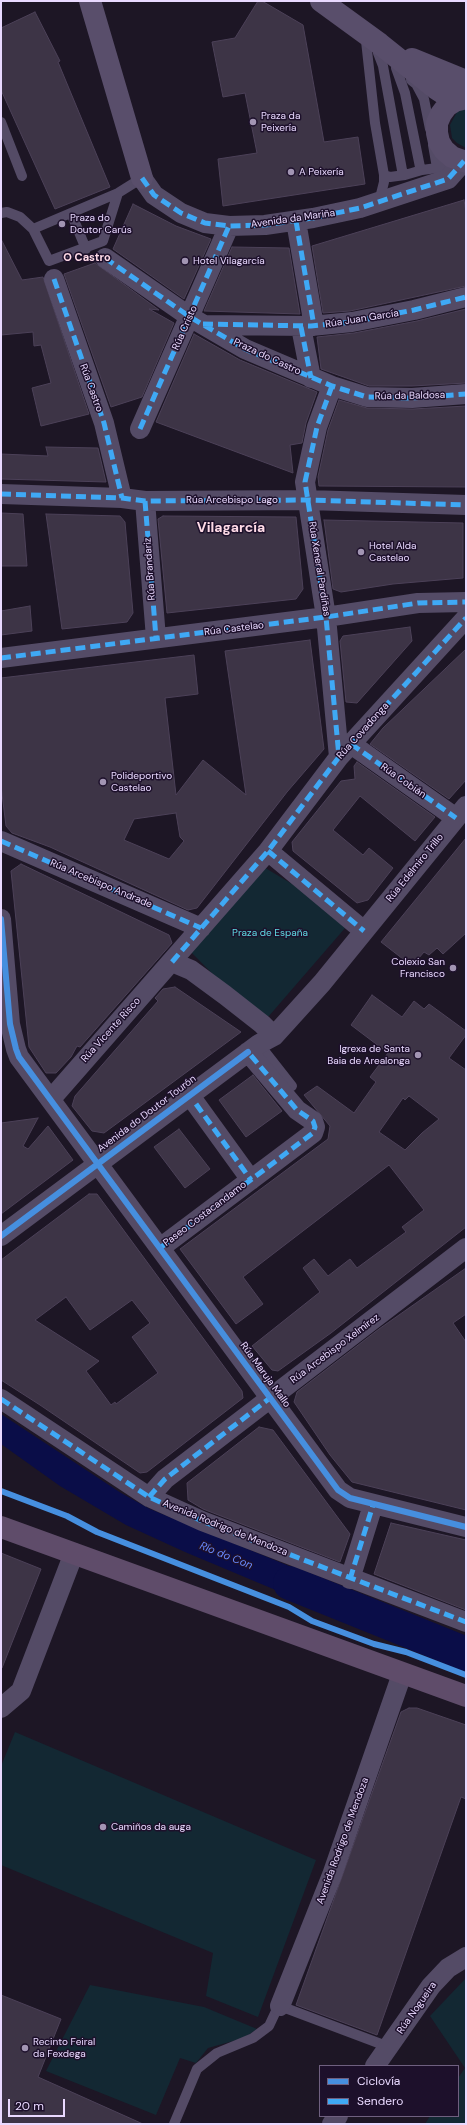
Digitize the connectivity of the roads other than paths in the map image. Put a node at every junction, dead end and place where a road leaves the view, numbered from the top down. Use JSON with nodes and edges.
{"nodes":[{"id":1,"x":90,"y":1,"type":"edge"},
{"id":2,"x":321,"y":1,"type":"edge"},
{"id":3,"x":372,"y":42,"type":"junction"},
{"id":4,"x":396,"y":68,"type":"junction"},
{"id":5,"x":461,"y":89,"type":"edge"},
{"id":6,"x":1,"y":122,"type":"edge"},
{"id":7,"x":463,"y":161,"type":"edge"},
{"id":8,"x":438,"y":168,"type":"junction"},
{"id":9,"x":422,"y":170,"type":"junction"},
{"id":10,"x":384,"y":175,"type":"junction"},
{"id":11,"x":405,"y":175,"type":"junction"},
{"id":12,"x":22,"y":176,"type":"dead end"},
{"id":13,"x":142,"y":178,"type":"junction"},
{"id":14,"x":118,"y":193,"type":"junction"},
{"id":15,"x":379,"y":202,"type":"junction"},
{"id":16,"x":1,"y":213,"type":"edge"},
{"id":17,"x":71,"y":213,"type":"junction"},
{"id":18,"x":296,"y":221,"type":"junction"},
{"id":19,"x":229,"y":226,"type":"junction"},
{"id":20,"x":33,"y":229,"type":"junction"},
{"id":21,"x":86,"y":248,"type":"junction"},
{"id":22,"x":105,"y":258,"type":"dead end"},
{"id":23,"x":54,"y":279,"type":"dead end"},
{"id":24,"x":466,"y":297,"type":"edge"},
{"id":25,"x":196,"y":321,"type":"junction"},
{"id":26,"x":308,"y":326,"type":"junction"},
{"id":27,"x":311,"y":378,"type":"junction"},
{"id":28,"x":332,"y":386,"type":"junction"},
{"id":29,"x":466,"y":394,"type":"edge"},
{"id":30,"x":140,"y":429,"type":"dead end"},
{"id":31,"x":1,"y":494,"type":"edge"},
{"id":32,"x":122,"y":498,"type":"junction"},
{"id":33,"x":308,"y":500,"type":"junction"},
{"id":34,"x":145,"y":501,"type":"junction"},
{"id":35,"x":464,"y":505,"type":"edge"},
{"id":36,"x":466,"y":602,"type":"edge"},
{"id":37,"x":326,"y":617,"type":"junction"},
{"id":38,"x":466,"y":618,"type":"edge"},
{"id":39,"x":156,"y":638,"type":"junction"},
{"id":40,"x":1,"y":658,"type":"edge"},
{"id":41,"x":345,"y":750,"type":"junction"},
{"id":42,"x":461,"y":812,"type":"edge"},
{"id":43,"x":1,"y":841,"type":"edge"},
{"id":44,"x":268,"y":850,"type":"junction"},
{"id":45,"x":1,"y":919,"type":"edge"},
{"id":46,"x":201,"y":928,"type":"junction"},
{"id":47,"x":364,"y":931,"type":"junction"},
{"id":48,"x":172,"y":962,"type":"junction"},
{"id":49,"x":6,"y":1021,"type":"edge"},
{"id":50,"x":260,"y":1044,"type":"junction"},
{"id":51,"x":292,"y":1086,"type":"dead end"},
{"id":52,"x":50,"y":1099,"type":"junction"},
{"id":53,"x":196,"y":1104,"type":"dead end"},
{"id":54,"x":98,"y":1163,"type":"junction"},
{"id":55,"x":250,"y":1180,"type":"junction"},
{"id":56,"x":1,"y":1236,"type":"edge"},
{"id":57,"x":160,"y":1248,"type":"junction"},
{"id":58,"x":466,"y":1248,"type":"edge"},
{"id":59,"x":270,"y":1398,"type":"junction"},
{"id":60,"x":1,"y":1399,"type":"edge"},
{"id":61,"x":149,"y":1497,"type":"junction"},
{"id":62,"x":373,"y":1504,"type":"junction"},
{"id":63,"x":466,"y":1526,"type":"edge"},
{"id":64,"x":1,"y":1527,"type":"edge"},
{"id":65,"x":74,"y":1553,"type":"junction"},
{"id":66,"x":350,"y":1579,"type":"junction"},
{"id":67,"x":466,"y":1622,"type":"edge"},
{"id":68,"x":402,"y":1674,"type":"junction"},
{"id":69,"x":466,"y":1696,"type":"edge"},
{"id":70,"x":1,"y":1708,"type":"edge"},
{"id":71,"x":466,"y":1957,"type":"edge"},
{"id":72,"x":280,"y":2006,"type":"junction"},
{"id":73,"x":389,"y":2047,"type":"junction"},
{"id":74,"x":376,"y":2065,"type":"edge"},
{"id":75,"x":174,"y":2124,"type":"edge"}],
"edges":[{"from":1,"to":13,"type":"street","name":"Avenida da Mariña"},
{"from":2,"to":3,"type":"street"},
{"from":3,"to":4,"type":"lane"},
{"from":3,"to":5,"type":"street"},
{"from":3,"to":10,"type":"lane"},
{"from":3,"to":11,"type":"lane"},
{"from":4,"to":8,"type":"lane"},
{"from":4,"to":9,"type":"lane"},
{"from":5,"to":7,"type":"street"},
{"from":6,"to":12,"type":"lane"},
{"from":7,"to":8,"type":"lane"},
{"from":7,"to":15,"type":"street","name":"Avenida da Mariña"},
{"from":8,"to":9,"type":"lane"},
{"from":9,"to":11,"type":"lane"},
{"from":10,"to":11,"type":"lane"},
{"from":10,"to":15,"type":"lane"},
{"from":13,"to":14,"type":"lane"},
{"from":13,"to":19,"type":"street","name":"Avenida da Mariña"},
{"from":14,"to":17,"type":"lane"},
{"from":14,"to":21,"type":"lane"},
{"from":15,"to":18,"type":"street","name":"Avenida da Mariña"},
{"from":16,"to":20,"type":"lane"},
{"from":17,"to":20,"type":"lane"},
{"from":17,"to":21,"type":"lane"},
{"from":18,"to":19,"type":"street","name":"Avenida da Mariña"},
{"from":18,"to":26,"type":"street","name":"Rúa Juan García"},
{"from":19,"to":25,"type":"street","name":"Rúa Cristo"},
{"from":20,"to":21,"type":"lane"},
{"from":22,"to":25,"type":"street"},
{"from":23,"to":32,"type":"street","name":"Rúa Castro"},
{"from":24,"to":26,"type":"street","name":"Rúa Juan García"},
{"from":25,"to":26,"type":"street","name":"Praza do Castro"},
{"from":25,"to":27,"type":"street","name":"Praza do Castro"},
{"from":25,"to":30,"type":"street","name":"Rúa Cristo"},
{"from":26,"to":27,"type":"street","name":"Praza do Castro"},
{"from":27,"to":28,"type":"street","name":"Praza do Castro"},
{"from":28,"to":29,"type":"street","name":"Rúa da Baldosa"},
{"from":28,"to":33,"type":"street","name":"Rúa Xeneral Pardiñas"},
{"from":31,"to":32,"type":"street","name":"Rúa Arcebispo Lago"},
{"from":32,"to":34,"type":"street","name":"Rúa Arcebispo Lago"},
{"from":33,"to":34,"type":"street","name":"Rúa Arcebispo Lago"},
{"from":33,"to":35,"type":"street","name":"Rúa Arcebispo Lago"},
{"from":33,"to":37,"type":"street","name":"Rúa Xeneral Pardiñas"},
{"from":34,"to":39,"type":"street","name":"Rúa Brandariz"},
{"from":36,"to":37,"type":"street","name":"Rúa Castelao"},
{"from":37,"to":39,"type":"street","name":"Rúa Castelao"},
{"from":37,"to":41,"type":"street","name":"Rúa Xeneral Pardiñas"},
{"from":38,"to":41,"type":"street","name":"Rúa Covadonga"},
{"from":39,"to":40,"type":"street","name":"Rúa Castelao"},
{"from":41,"to":42,"type":"street","name":"Rúa Cobián"},
{"from":41,"to":44,"type":"street","name":"Rúa Covadonga"},
{"from":42,"to":47,"type":"street","name":"Rúa Edelmiro Trillo"},
{"from":43,"to":46,"type":"street","name":"Rúa Arcebispo Andrade"},
{"from":44,"to":46,"type":"street"},
{"from":44,"to":47,"type":"street"},
{"from":45,"to":49,"type":"street","name":"Rúa Maruja Mallo"},
{"from":46,"to":48,"type":"street"},
{"from":47,"to":50,"type":"street"},
{"from":48,"to":50,"type":"street"},
{"from":48,"to":52,"type":"street","name":"Rúa Vicente Risco"},
{"from":49,"to":52,"type":"street","name":"Rúa Maruja Mallo"},
{"from":50,"to":51,"type":"lane"},
{"from":50,"to":54,"type":"street","name":"Avenida do Doutor Tourón"},
{"from":50,"to":55,"type":"street","name":"Paseo Costacandamo"},
{"from":52,"to":54,"type":"street","name":"Rúa Maruja Mallo"},
{"from":53,"to":55,"type":"street","name":"Paseo Costacandamo"},
{"from":54,"to":56,"type":"street","name":"Avenida do Doutor Tourón"},
{"from":54,"to":57,"type":"street","name":"Rúa Maruja Mallo"},
{"from":55,"to":57,"type":"street","name":"Paseo Costacandamo"},
{"from":57,"to":59,"type":"street","name":"Rúa Maruja Mallo"},
{"from":58,"to":59,"type":"street","name":"Rúa Arcebispo Xelmírez"},
{"from":59,"to":61,"type":"street","name":"Rúa Arcebispo Xelmírez"},
{"from":59,"to":62,"type":"street","name":"Rúa Maruja Mallo"},
{"from":60,"to":61,"type":"street","name":"Avenida Rodrigo de Mendoza"},
{"from":61,"to":66,"type":"street","name":"Avenida Rodrigo de Mendoza"},
{"from":62,"to":63,"type":"street","name":"Rúa Maruja Mallo"},
{"from":62,"to":66,"type":"street"},
{"from":64,"to":65,"type":"main road"},
{"from":65,"to":68,"type":"main road"},
{"from":65,"to":70,"type":"street"},
{"from":66,"to":67,"type":"street","name":"Avenida Rodrigo de Mendoza"},
{"from":68,"to":69,"type":"main road"},
{"from":68,"to":72,"type":"street","name":"Avenida Rodrigo de Mendoza"},
{"from":71,"to":73,"type":"street","name":"Rúa Nogueira"},
{"from":72,"to":73,"type":"lane"},
{"from":72,"to":75,"type":"lane"},
{"from":73,"to":74,"type":"street","name":"Rúa Nogueira"}]}
